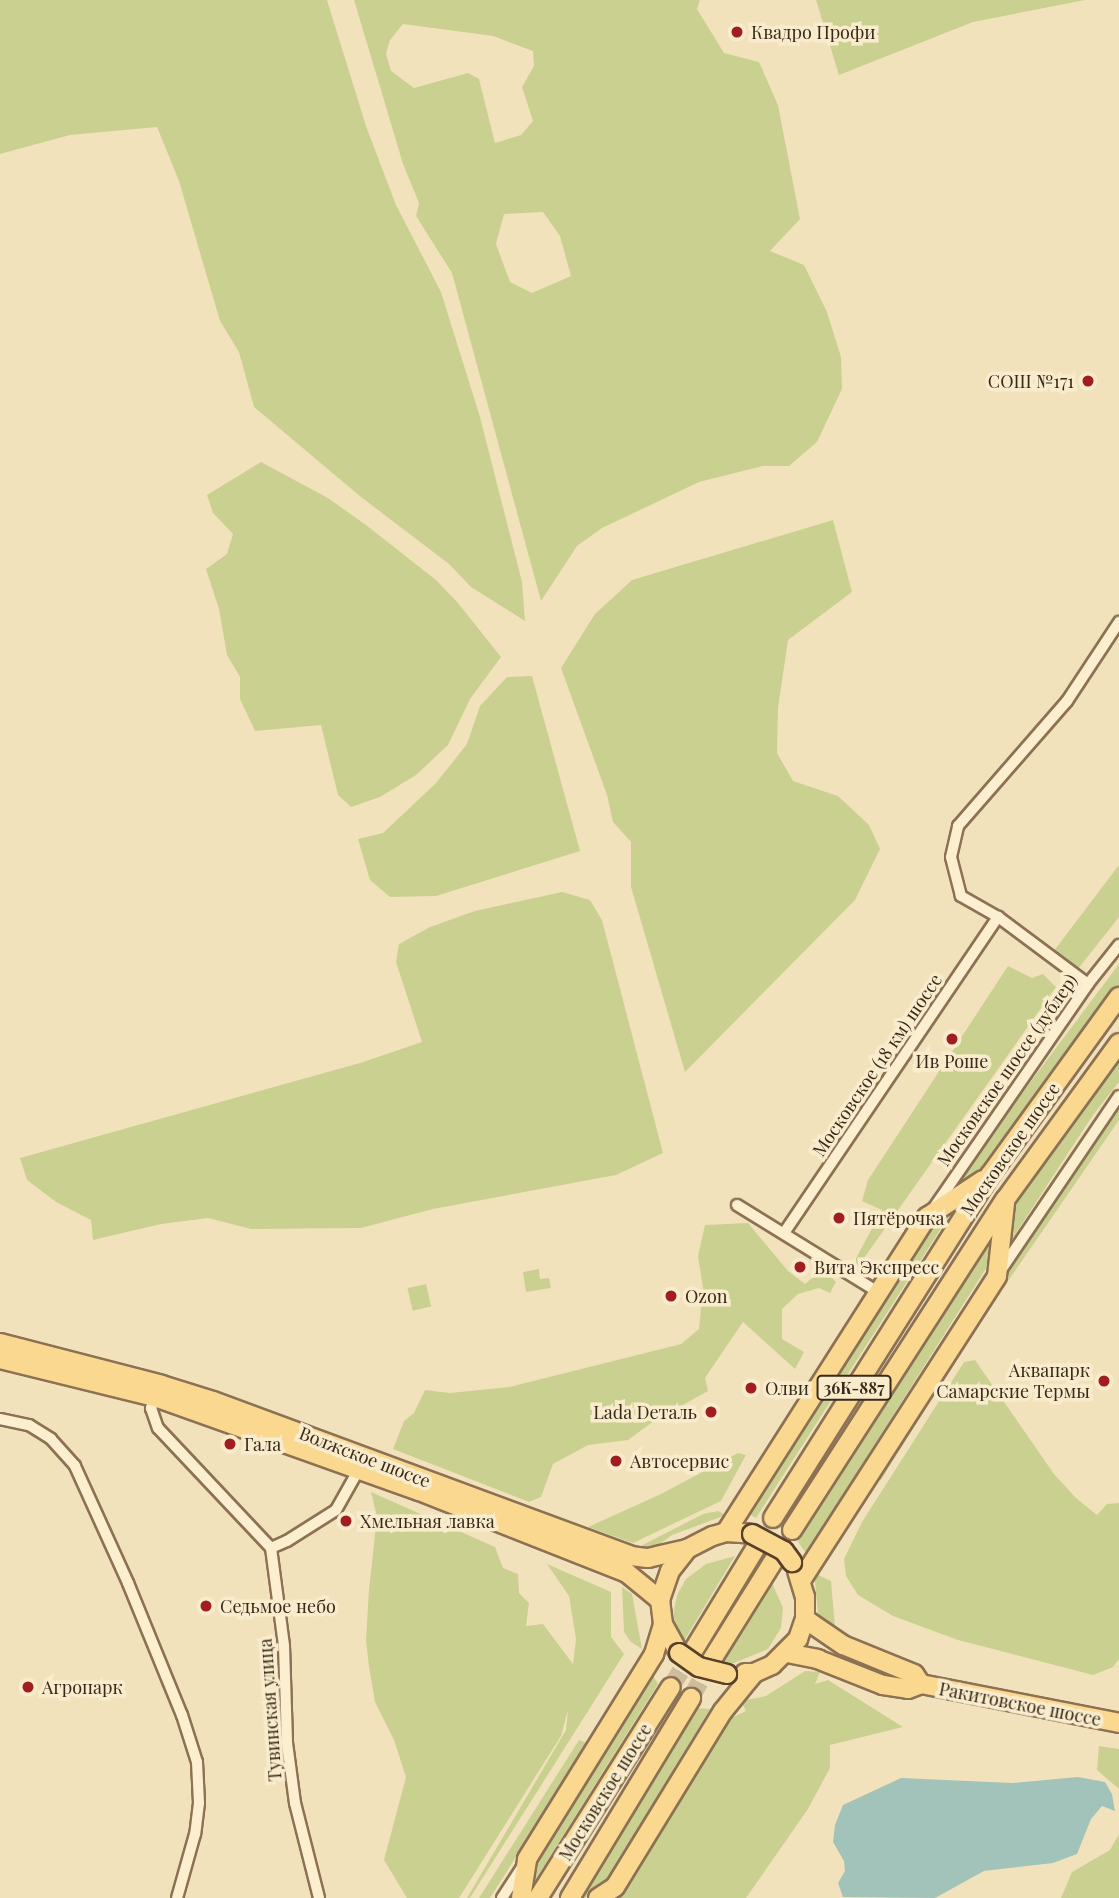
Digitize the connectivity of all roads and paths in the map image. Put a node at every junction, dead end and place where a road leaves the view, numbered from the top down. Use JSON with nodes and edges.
{"nodes":[{"id":1,"x":1119,"y":622,"type":"edge"},
{"id":2,"x":998,"y":917,"type":"junction"},
{"id":3,"x":1119,"y":945,"type":"edge"},
{"id":4,"x":1088,"y":984,"type":"junction"},
{"id":5,"x":1119,"y":997,"type":"edge"},
{"id":6,"x":1119,"y":1043,"type":"edge"},
{"id":7,"x":1119,"y":1096,"type":"edge"},
{"id":8,"x":990,"y":1175,"type":"junction"},
{"id":9,"x":1005,"y":1199,"type":"junction"},
{"id":10,"x":737,"y":1205,"type":"dead end"},
{"id":11,"x":927,"y":1217,"type":"junction"},
{"id":12,"x":784,"y":1233,"type":"junction"},
{"id":13,"x":997,"y":1276,"type":"junction"},
{"id":14,"x":878,"y":1292,"type":"junction"},
{"id":15,"x":0,"y":1343,"type":"edge"},
{"id":16,"x":21,"y":1348,"type":"junction"},
{"id":17,"x":0,"y":1350,"type":"edge"},
{"id":18,"x":0,"y":1359,"type":"edge"},
{"id":19,"x":155,"y":1397,"type":"junction"},
{"id":20,"x":0,"y":1419,"type":"edge"},
{"id":21,"x":358,"y":1471,"type":"junction"},
{"id":22,"x":773,"y":1518,"type":"dead end"},
{"id":23,"x":792,"y":1530,"type":"dead end"},
{"id":24,"x":726,"y":1532,"type":"junction"},
{"id":25,"x":754,"y":1541,"type":"junction"},
{"id":26,"x":271,"y":1548,"type":"junction"},
{"id":27,"x":687,"y":1549,"type":"junction"},
{"id":28,"x":783,"y":1561,"type":"junction"},
{"id":29,"x":802,"y":1579,"type":"junction"},
{"id":30,"x":660,"y":1600,"type":"junction"},
{"id":31,"x":805,"y":1619,"type":"junction"},
{"id":32,"x":663,"y":1624,"type":"junction"},
{"id":33,"x":686,"y":1652,"type":"junction"},
{"id":34,"x":787,"y":1653,"type":"junction"},
{"id":35,"x":711,"y":1661,"type":"tunnel mouth"},
{"id":36,"x":754,"y":1673,"type":"junction"},
{"id":37,"x":921,"y":1684,"type":"junction"},
{"id":38,"x":671,"y":1687,"type":"tunnel mouth"},
{"id":39,"x":691,"y":1699,"type":"tunnel mouth"},
{"id":40,"x":1119,"y":1723,"type":"edge"},
{"id":41,"x":527,"y":1859,"type":"junction"},
{"id":42,"x":177,"y":1898,"type":"edge"},
{"id":43,"x":318,"y":1898,"type":"edge"},
{"id":44,"x":502,"y":1898,"type":"edge"},
{"id":45,"x":521,"y":1898,"type":"edge"},
{"id":46,"x":538,"y":1898,"type":"edge"},
{"id":47,"x":570,"y":1898,"type":"edge"},
{"id":48,"x":598,"y":1898,"type":"edge"}],
"edges":[{"from":1,"to":2,"type":"street"},
{"from":2,"to":4,"type":"street"},
{"from":2,"to":12,"type":"street","name":"Московское (18 км) шоссе"},
{"from":3,"to":4,"type":"street","name":"Московское шоссе (дублер)"},
{"from":4,"to":11,"type":"street","name":"Московское шоссе (дублер)"},
{"from":5,"to":8,"type":"main road","name":"Московское шоссе","number":"36К-887"},
{"from":6,"to":9,"type":"main road","name":"Московское шоссе","number":"36К-887"},
{"from":7,"to":13,"type":"street"},
{"from":8,"to":11,"type":"main road"},
{"from":8,"to":22,"type":"main road","name":"Московское шоссе","number":"36К-887"},
{"from":9,"to":13,"type":"main road"},
{"from":9,"to":23,"type":"main road","name":"Московское шоссе","number":"36К-887"},
{"from":10,"to":12,"type":"street"},
{"from":11,"to":14,"type":"main road"},
{"from":12,"to":14,"type":"street"},
{"from":13,"to":29,"type":"main road"},
{"from":14,"to":24,"type":"main road"},
{"from":15,"to":16,"type":"main road","name":"Волжское шоссе"},
{"from":16,"to":17,"type":"street"},
{"from":16,"to":27,"type":"main road","name":"Волжское шоссе"},
{"from":18,"to":19,"type":"main road","name":"Волжское шоссе"},
{"from":19,"to":21,"type":"main road","name":"Волжское шоссе"},
{"from":19,"to":26,"type":"street"},
{"from":20,"to":42,"type":"street"},
{"from":21,"to":26,"type":"street"},
{"from":21,"to":30,"type":"main road","name":"Волжское шоссе"},
{"from":24,"to":25,"type":"main road"},
{"from":24,"to":27,"type":"main road","name":"Волжское шоссе"},
{"from":25,"to":28,"type":"main road","bridge":true},
{"from":25,"to":33,"type":"main road"},
{"from":26,"to":43,"type":"street","name":"Тувинская улица"},
{"from":27,"to":30,"type":"main road"},
{"from":28,"to":29,"type":"main road"},
{"from":28,"to":35,"type":"main road"},
{"from":29,"to":31,"type":"main road"},
{"from":30,"to":32,"type":"main road"},
{"from":31,"to":34,"type":"main road"},
{"from":31,"to":37,"type":"main road","name":"Ракитовское шоссе"},
{"from":32,"to":33,"type":"main road"},
{"from":32,"to":41,"type":"main road"},
{"from":33,"to":36,"type":"main road","bridge":true},
{"from":34,"to":36,"type":"main road"},
{"from":34,"to":37,"type":"main road","name":"Ракитовское шоссе"},
{"from":36,"to":48,"type":"main road"},
{"from":37,"to":40,"type":"main road","name":"Ракитовское шоссе"},
{"from":38,"to":46,"type":"main road","name":"Московское шоссе"},
{"from":39,"to":47,"type":"main road","name":"Московское шоссе"},
{"from":41,"to":44,"type":"street"},
{"from":41,"to":45,"type":"main road"}]}
